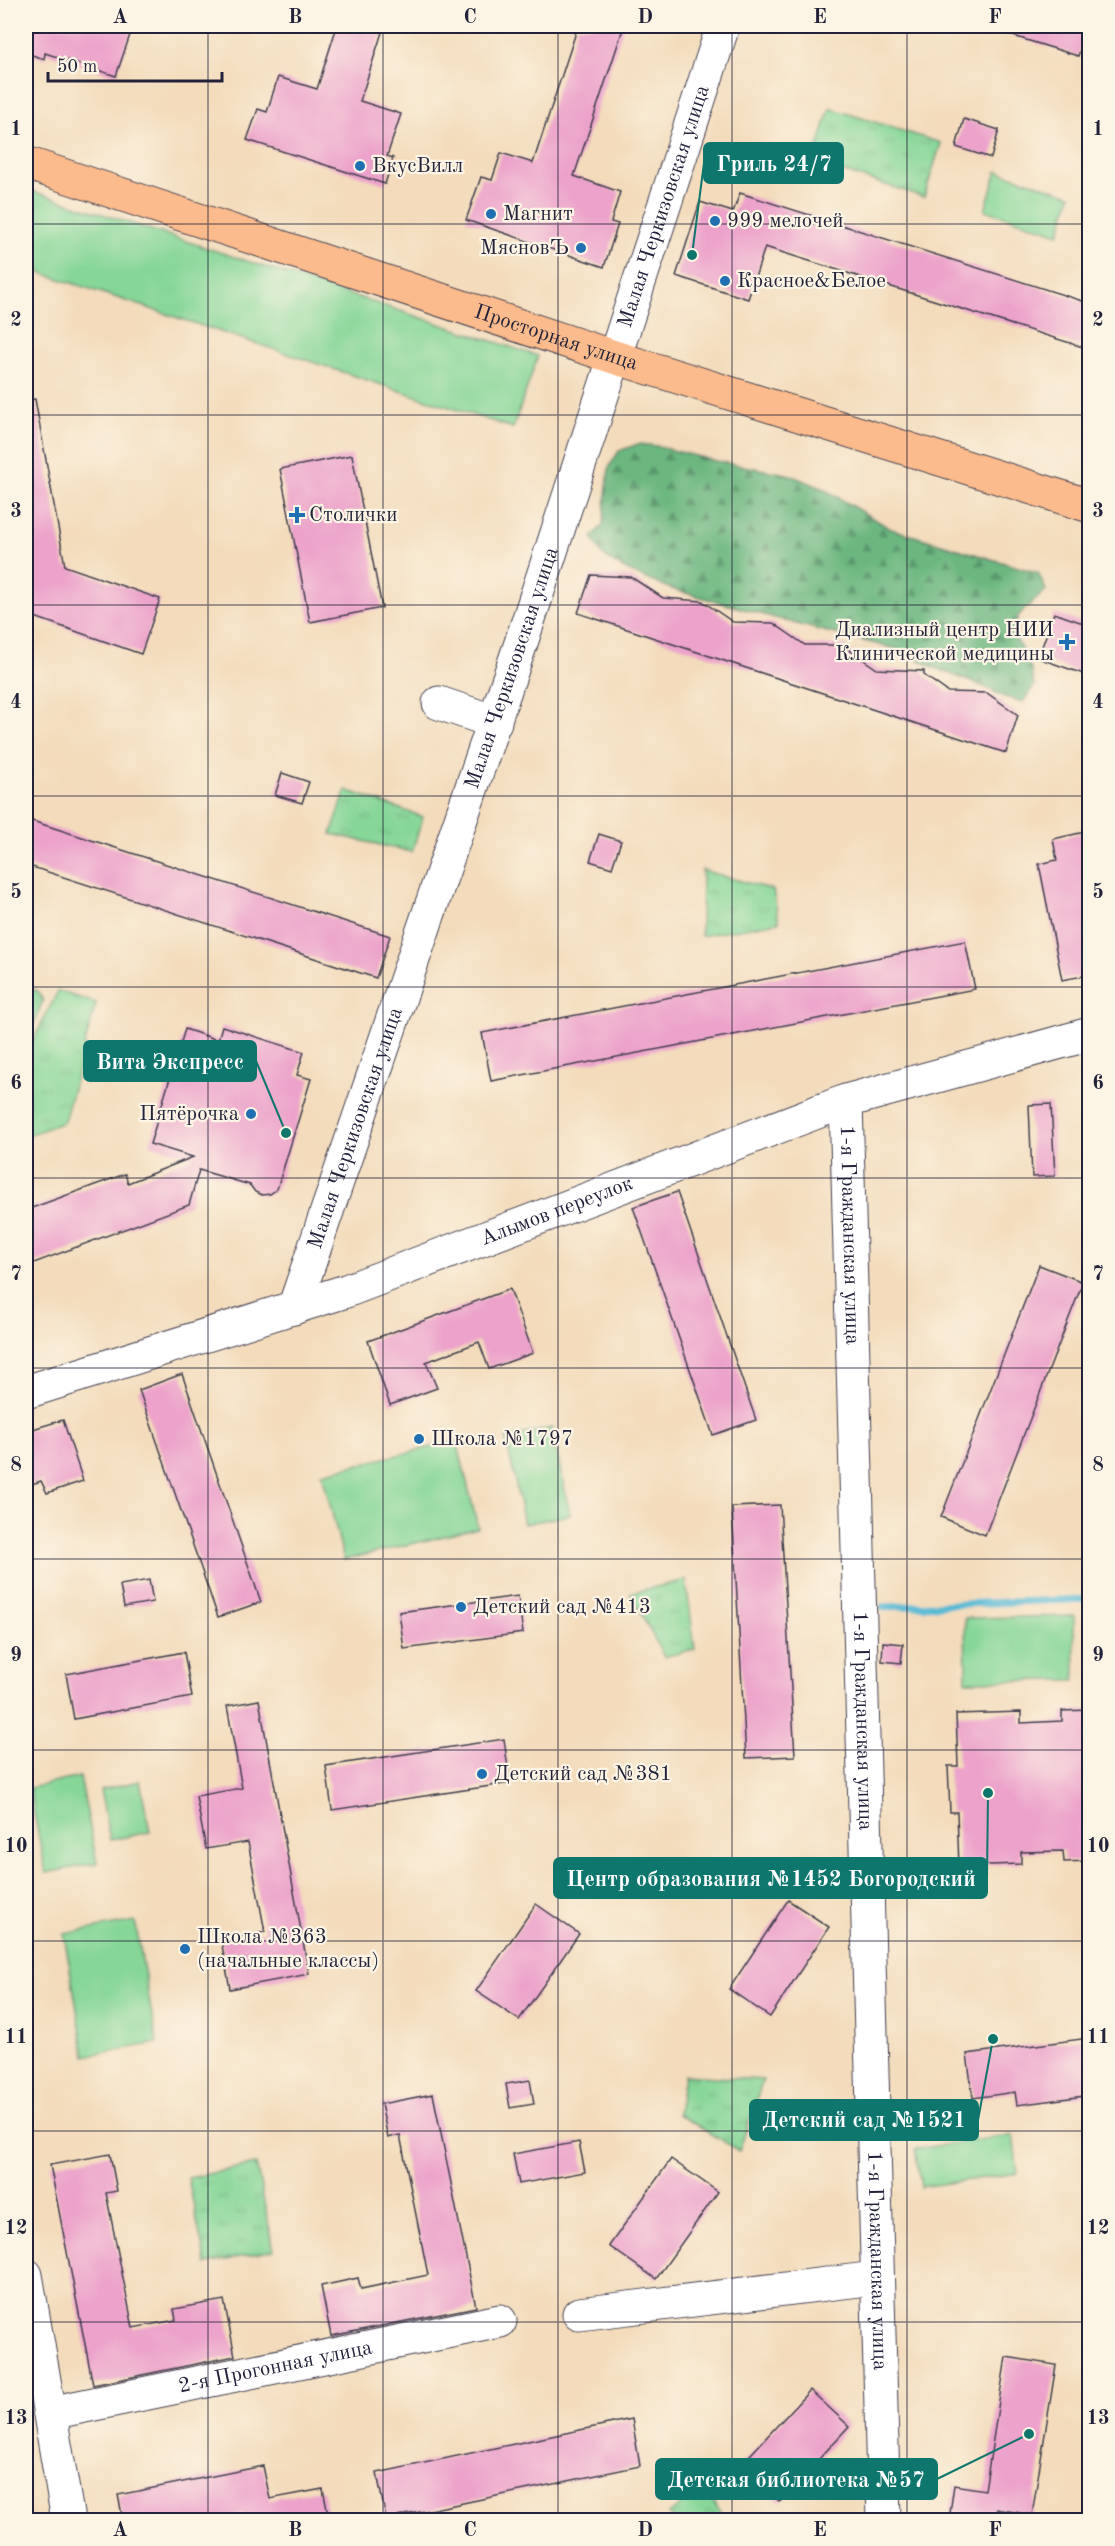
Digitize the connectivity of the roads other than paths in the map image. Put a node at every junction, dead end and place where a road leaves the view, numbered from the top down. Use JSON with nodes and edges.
{"nodes":[{"id":1,"x":723,"y":26,"type":"edge"},
{"id":2,"x":26,"y":163,"type":"edge"},
{"id":3,"x":614,"y":357,"type":"junction"},
{"id":4,"x":1089,"y":506,"type":"edge"},
{"id":5,"x":439,"y":703,"type":"dead end"},
{"id":6,"x":495,"y":722,"type":"junction"},
{"id":7,"x":1089,"y":1034,"type":"edge"},
{"id":8,"x":846,"y":1101,"type":"junction"},
{"id":9,"x":294,"y":1308,"type":"junction"},
{"id":10,"x":26,"y":1392,"type":"edge"},
{"id":11,"x":26,"y":2275,"type":"edge"},
{"id":12,"x":876,"y":2278,"type":"junction"},
{"id":13,"x":579,"y":2314,"type":"dead end"},
{"id":14,"x":500,"y":2321,"type":"dead end"},
{"id":15,"x":50,"y":2413,"type":"junction"},
{"id":16,"x":68,"y":2520,"type":"edge"},
{"id":17,"x":884,"y":2520,"type":"edge"}],
"edges":[{"from":1,"to":3,"type":"street","name":"Малая Черкизовская улица"},
{"from":2,"to":3,"type":"main road","name":"Просторная улица"},
{"from":3,"to":4,"type":"main road","name":"Просторная улица"},
{"from":3,"to":6,"type":"street","name":"Малая Черкизовская улица"},
{"from":5,"to":6,"type":"street"},
{"from":6,"to":9,"type":"street","name":"Малая Черкизовская улица"},
{"from":7,"to":8,"type":"street","name":"Алымов переулок"},
{"from":8,"to":9,"type":"street","name":"Алымов переулок"},
{"from":8,"to":12,"type":"street","name":"1-я Гражданская улица"},
{"from":9,"to":10,"type":"street","name":"Алымов переулок"},
{"from":11,"to":15,"type":"street"},
{"from":12,"to":13,"type":"street"},
{"from":12,"to":17,"type":"street","name":"1-я Гражданская улица"},
{"from":14,"to":15,"type":"street","name":"2-я Прогонная улица"},
{"from":15,"to":16,"type":"street"}]}
